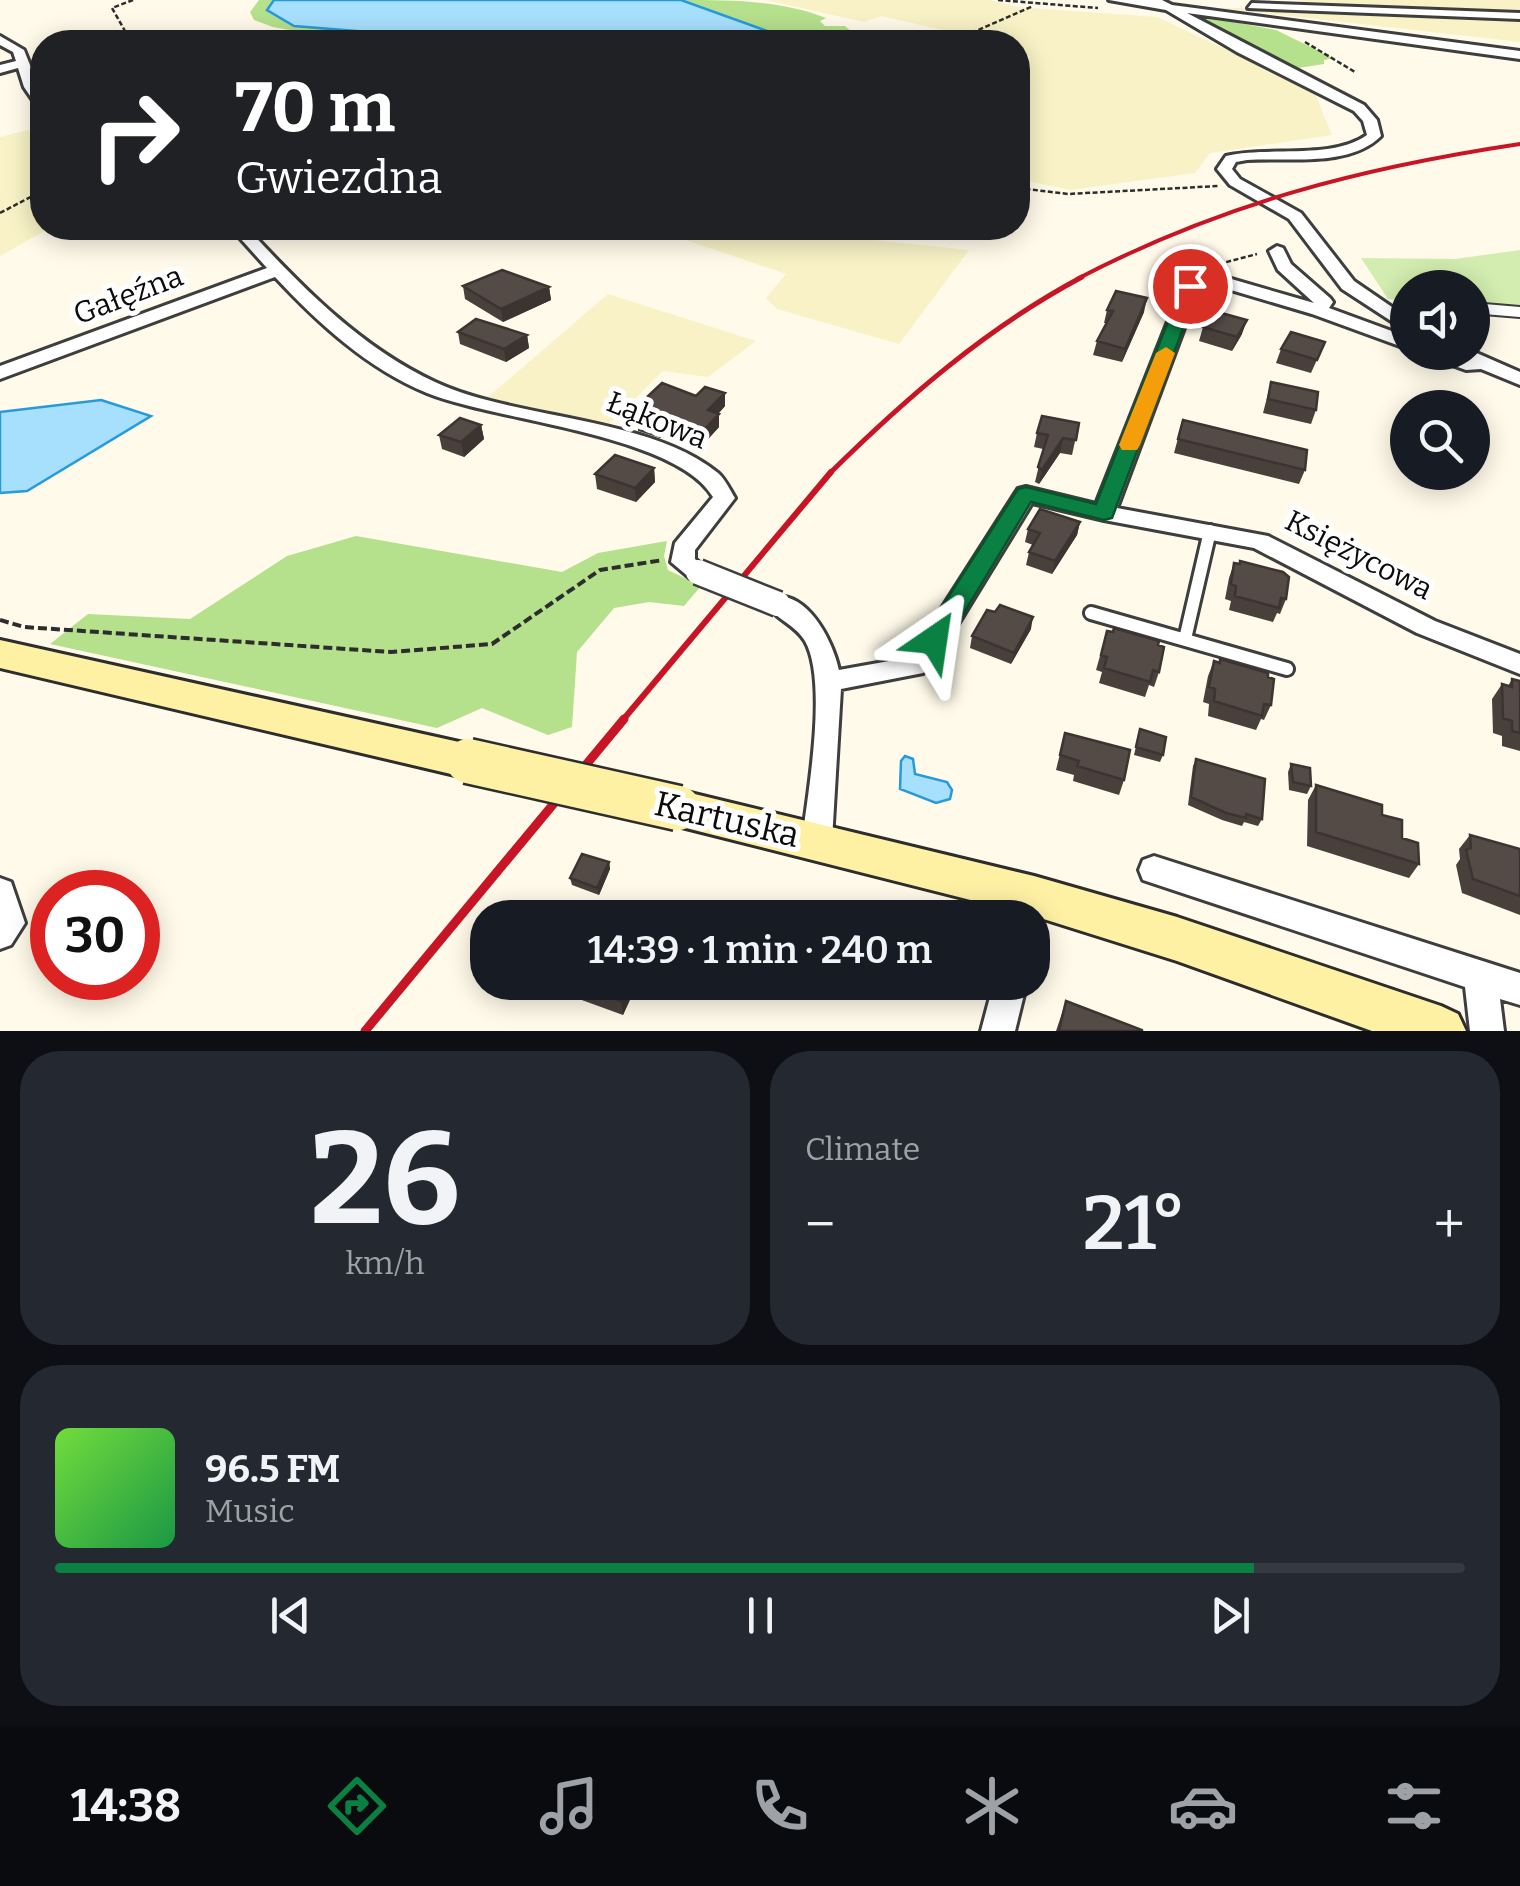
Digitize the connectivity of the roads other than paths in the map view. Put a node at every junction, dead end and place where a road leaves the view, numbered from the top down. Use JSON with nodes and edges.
{"nodes":[{"id":1,"x":1114,"y":0,"type":"edge"},
{"id":2,"x":1160,"y":3,"type":"edge"},
{"id":3,"x":1520,"y":16,"type":"edge"},
{"id":4,"x":0,"y":40,"type":"edge"},
{"id":5,"x":1520,"y":55,"type":"edge"},
{"id":6,"x":24,"y":64,"type":"junction"},
{"id":7,"x":0,"y":69,"type":"edge"},
{"id":8,"x":30,"y":87,"type":"edge"},
{"id":9,"x":250,"y":240,"type":"edge"},
{"id":10,"x":1277,"y":251,"type":"road end"},
{"id":11,"x":277,"y":270,"type":"junction"},
{"id":12,"x":1318,"y":310,"type":"junction"},
{"id":13,"x":1490,"y":310,"type":"edge"},
{"id":14,"x":1520,"y":312,"type":"edge"},
{"id":15,"x":1390,"y":315,"type":"edge"},
{"id":16,"x":1390,"y":337,"type":"edge"},
{"id":17,"x":1490,"y":363,"type":"edge"},
{"id":18,"x":0,"y":373,"type":"edge"},
{"id":19,"x":1520,"y":378,"type":"edge"},
{"id":20,"x":1104,"y":513,"type":"junction"},
{"id":21,"x":1210,"y":531,"type":"junction"},
{"id":22,"x":1091,"y":613,"type":"dead end"},
{"id":23,"x":1184,"y":639,"type":"junction"},
{"id":24,"x":0,"y":654,"type":"edge"},
{"id":25,"x":1520,"y":664,"type":"edge"},
{"id":26,"x":1287,"y":669,"type":"dead end"},
{"id":27,"x":826,"y":682,"type":"junction"},
{"id":28,"x":817,"y":840,"type":"junction"},
{"id":29,"x":1154,"y":870,"type":"dead end"},
{"id":30,"x":0,"y":892,"type":"edge"},
{"id":31,"x":1009,"y":900,"type":"edge"},
{"id":32,"x":1050,"y":911,"type":"edge"},
{"id":33,"x":0,"y":934,"type":"edge"},
{"id":34,"x":1482,"y":977,"type":"junction"},
{"id":35,"x":1520,"y":989,"type":"edge"},
{"id":36,"x":1006,"y":1000,"type":"edge"},
{"id":37,"x":998,"y":1031,"type":"edge"},
{"id":38,"x":1441,"y":1031,"type":"edge"},
{"id":39,"x":1487,"y":1031,"type":"edge"}],
"edges":[{"from":1,"to":2,"type":"street"},
{"from":2,"to":3,"type":"street"},
{"from":2,"to":5,"type":"street"},
{"from":2,"to":15,"type":"street"},
{"from":4,"to":6,"type":"street"},
{"from":6,"to":7,"type":"street"},
{"from":6,"to":8,"type":"street"},
{"from":9,"to":11,"type":"street","name":"Łąkowa"},
{"from":10,"to":12,"type":"street"},
{"from":11,"to":18,"type":"street","name":"Gałęźna"},
{"from":11,"to":27,"type":"street","name":"Łąkowa","bridge":true},
{"from":12,"to":16,"type":"street"},
{"from":12,"to":20,"type":"street"},
{"from":13,"to":14,"type":"lane"},
{"from":17,"to":19,"type":"street"},
{"from":20,"to":21,"type":"street","name":"Księżycowa"},
{"from":20,"to":27,"type":"street","name":"Księżycowa"},
{"from":21,"to":23,"type":"lane"},
{"from":21,"to":25,"type":"street","name":"Księżycowa"},
{"from":22,"to":23,"type":"lane"},
{"from":23,"to":26,"type":"lane"},
{"from":24,"to":28,"type":"main road","name":"Kartuska","bridge":true},
{"from":27,"to":28,"type":"street"},
{"from":28,"to":31,"type":"main road","name":"Kartuska"},
{"from":29,"to":34,"type":"street"},
{"from":30,"to":33,"type":"street"},
{"from":32,"to":38,"type":"main road","name":"Kartuska"},
{"from":34,"to":35,"type":"street"},
{"from":34,"to":39,"type":"street"},
{"from":36,"to":37,"type":"street"}]}
